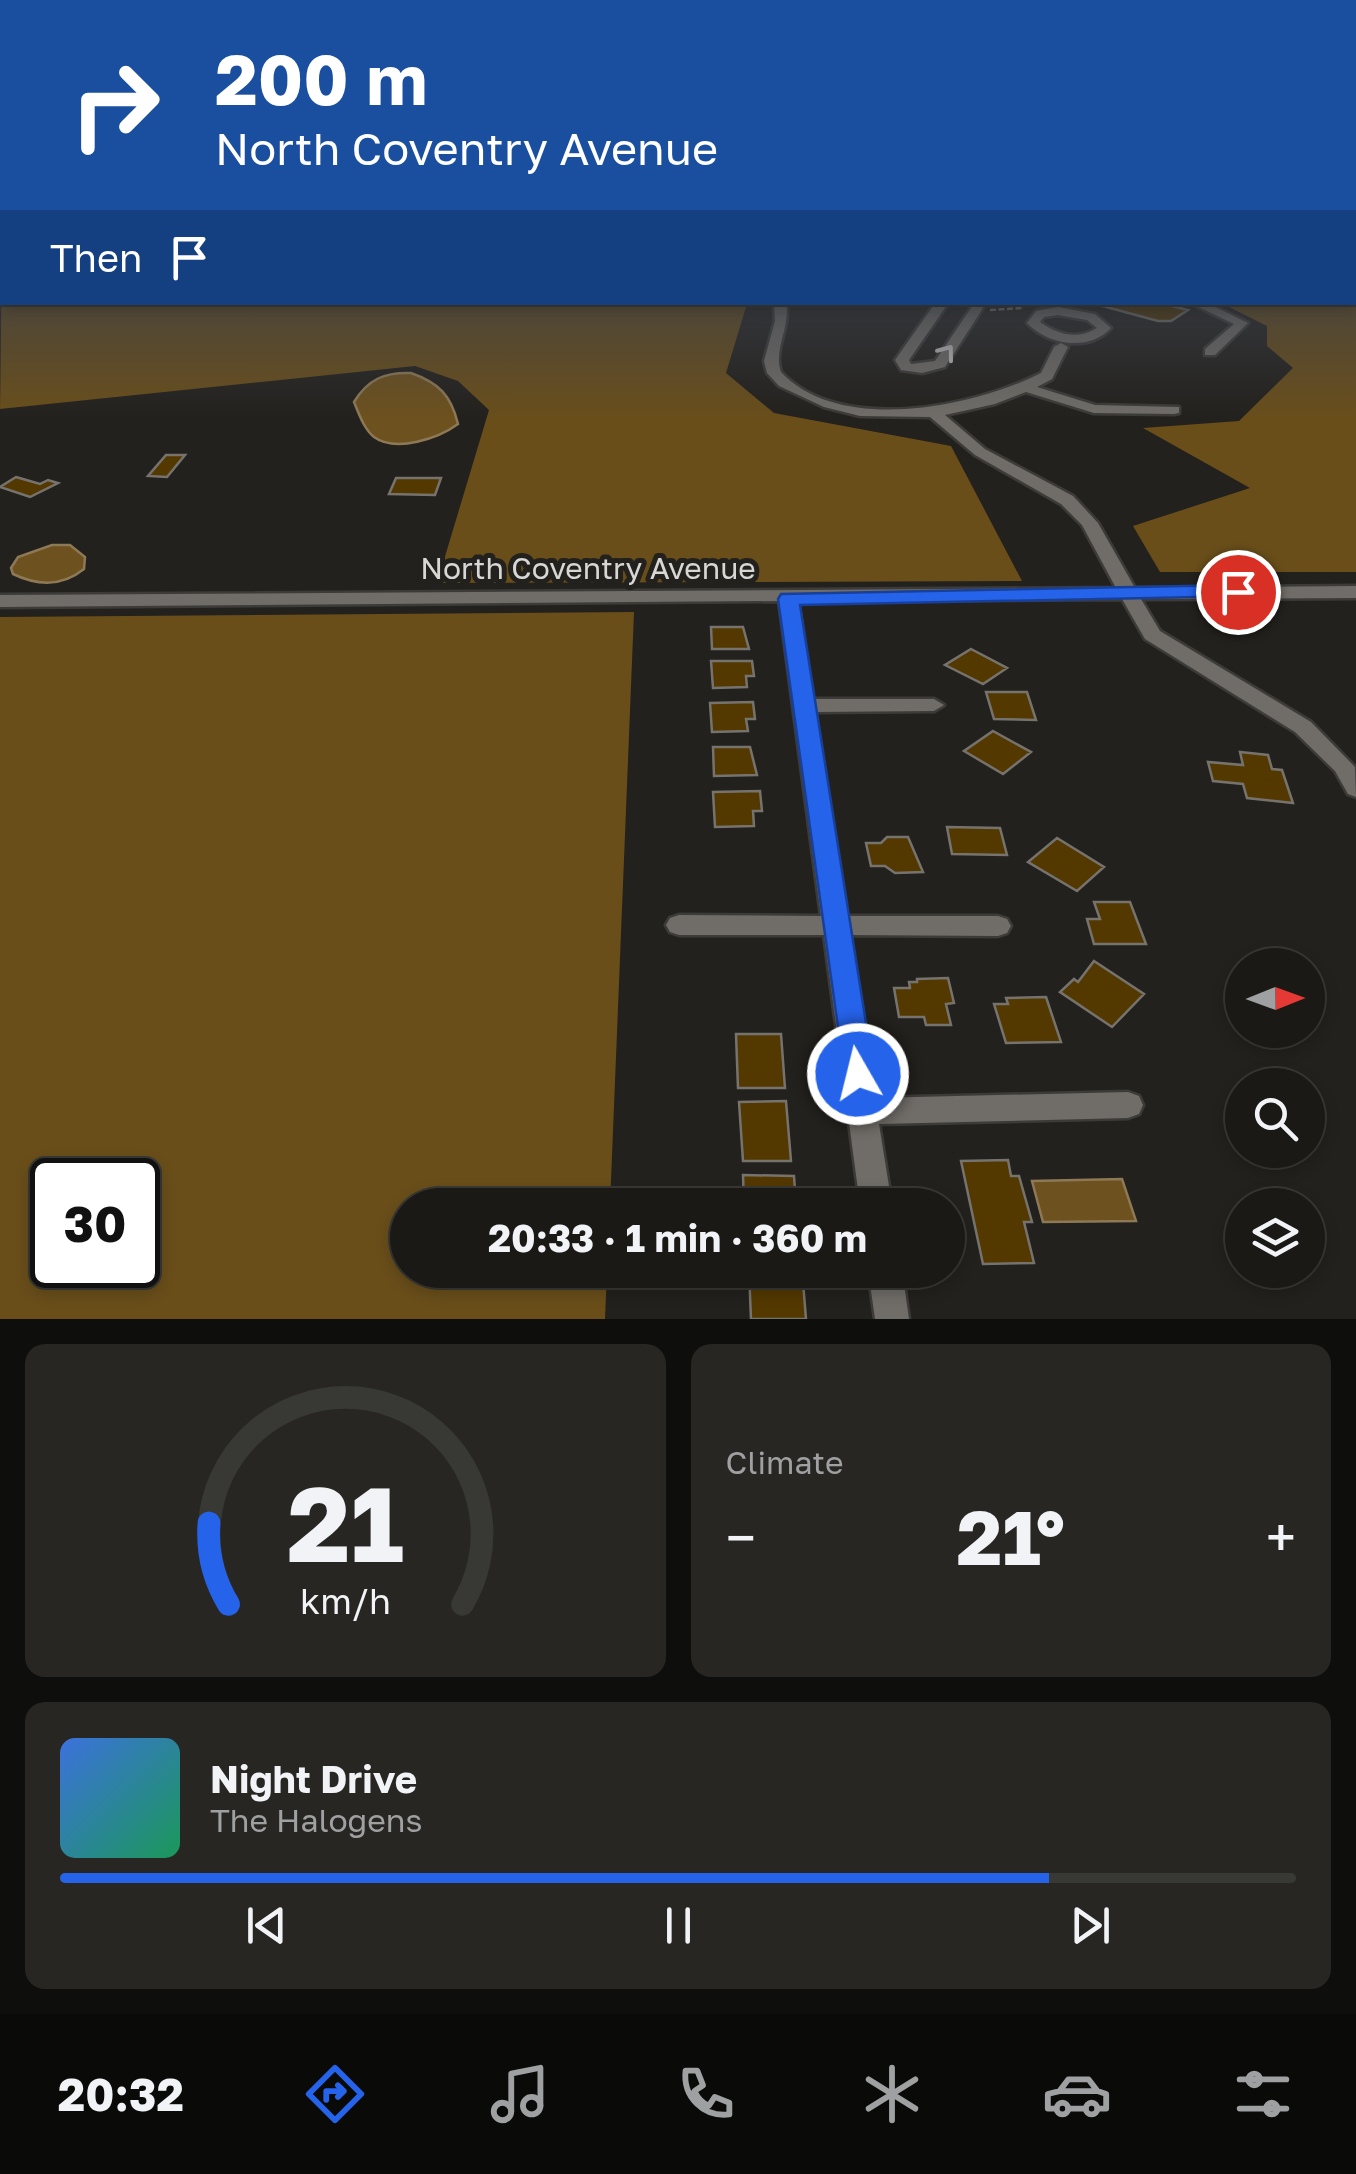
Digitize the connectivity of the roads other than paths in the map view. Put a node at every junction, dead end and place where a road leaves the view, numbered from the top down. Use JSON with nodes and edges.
{"nodes":[{"id":1,"x":781,"y":305,"type":"edge"},
{"id":2,"x":941,"y":305,"type":"edge"},
{"id":3,"x":976,"y":305,"type":"edge"},
{"id":4,"x":1201,"y":305,"type":"edge"},
{"id":5,"x":1045,"y":333,"type":"junction"},
{"id":6,"x":1081,"y":339,"type":"junction"},
{"id":7,"x":1061,"y":347,"type":"junction"},
{"id":8,"x":1210,"y":352,"type":"dead end"},
{"id":9,"x":1027,"y":388,"type":"junction"},
{"id":10,"x":1174,"y":410,"type":"dead end"},
{"id":11,"x":933,"y":412,"type":"junction"},
{"id":12,"x":1129,"y":592,"type":"junction"},
{"id":13,"x":1356,"y":592,"type":"edge"},
{"id":14,"x":788,"y":599,"type":"junction"},
{"id":15,"x":0,"y":602,"type":"edge"},
{"id":16,"x":934,"y":705,"type":"dead end"},
{"id":17,"x":804,"y":706,"type":"junction"},
{"id":18,"x":1356,"y":789,"type":"edge"},
{"id":19,"x":679,"y":924,"type":"dead end"},
{"id":20,"x":998,"y":926,"type":"dead end"},
{"id":21,"x":837,"y":927,"type":"junction"},
{"id":22,"x":1128,"y":1105,"type":"dead end"},
{"id":23,"x":863,"y":1111,"type":"junction"},
{"id":24,"x":874,"y":1188,"type":"edge"},
{"id":25,"x":888,"y":1288,"type":"edge"},
{"id":26,"x":892,"y":1319,"type":"edge"}],
"edges":[{"from":1,"to":11,"type":"street"},
{"from":2,"to":3,"type":"street","one_way":true},
{"from":4,"to":8,"type":"street"},
{"from":5,"to":6,"type":"street"},
{"from":5,"to":6,"type":"street"},
{"from":5,"to":7,"type":"street"},
{"from":6,"to":7,"type":"street"},
{"from":7,"to":9,"type":"street"},
{"from":9,"to":10,"type":"street"},
{"from":9,"to":11,"type":"street"},
{"from":11,"to":12,"type":"street"},
{"from":12,"to":13,"type":"street","name":"North Coventry Avenue"},
{"from":12,"to":14,"type":"street","name":"North Coventry Avenue"},
{"from":12,"to":18,"type":"street"},
{"from":14,"to":15,"type":"street","name":"North Coventry Avenue"},
{"from":14,"to":17,"type":"street"},
{"from":16,"to":17,"type":"street"},
{"from":17,"to":21,"type":"street"},
{"from":19,"to":21,"type":"street"},
{"from":20,"to":21,"type":"street"},
{"from":21,"to":23,"type":"street"},
{"from":22,"to":23,"type":"street"},
{"from":23,"to":24,"type":"street"},
{"from":25,"to":26,"type":"street"}]}
